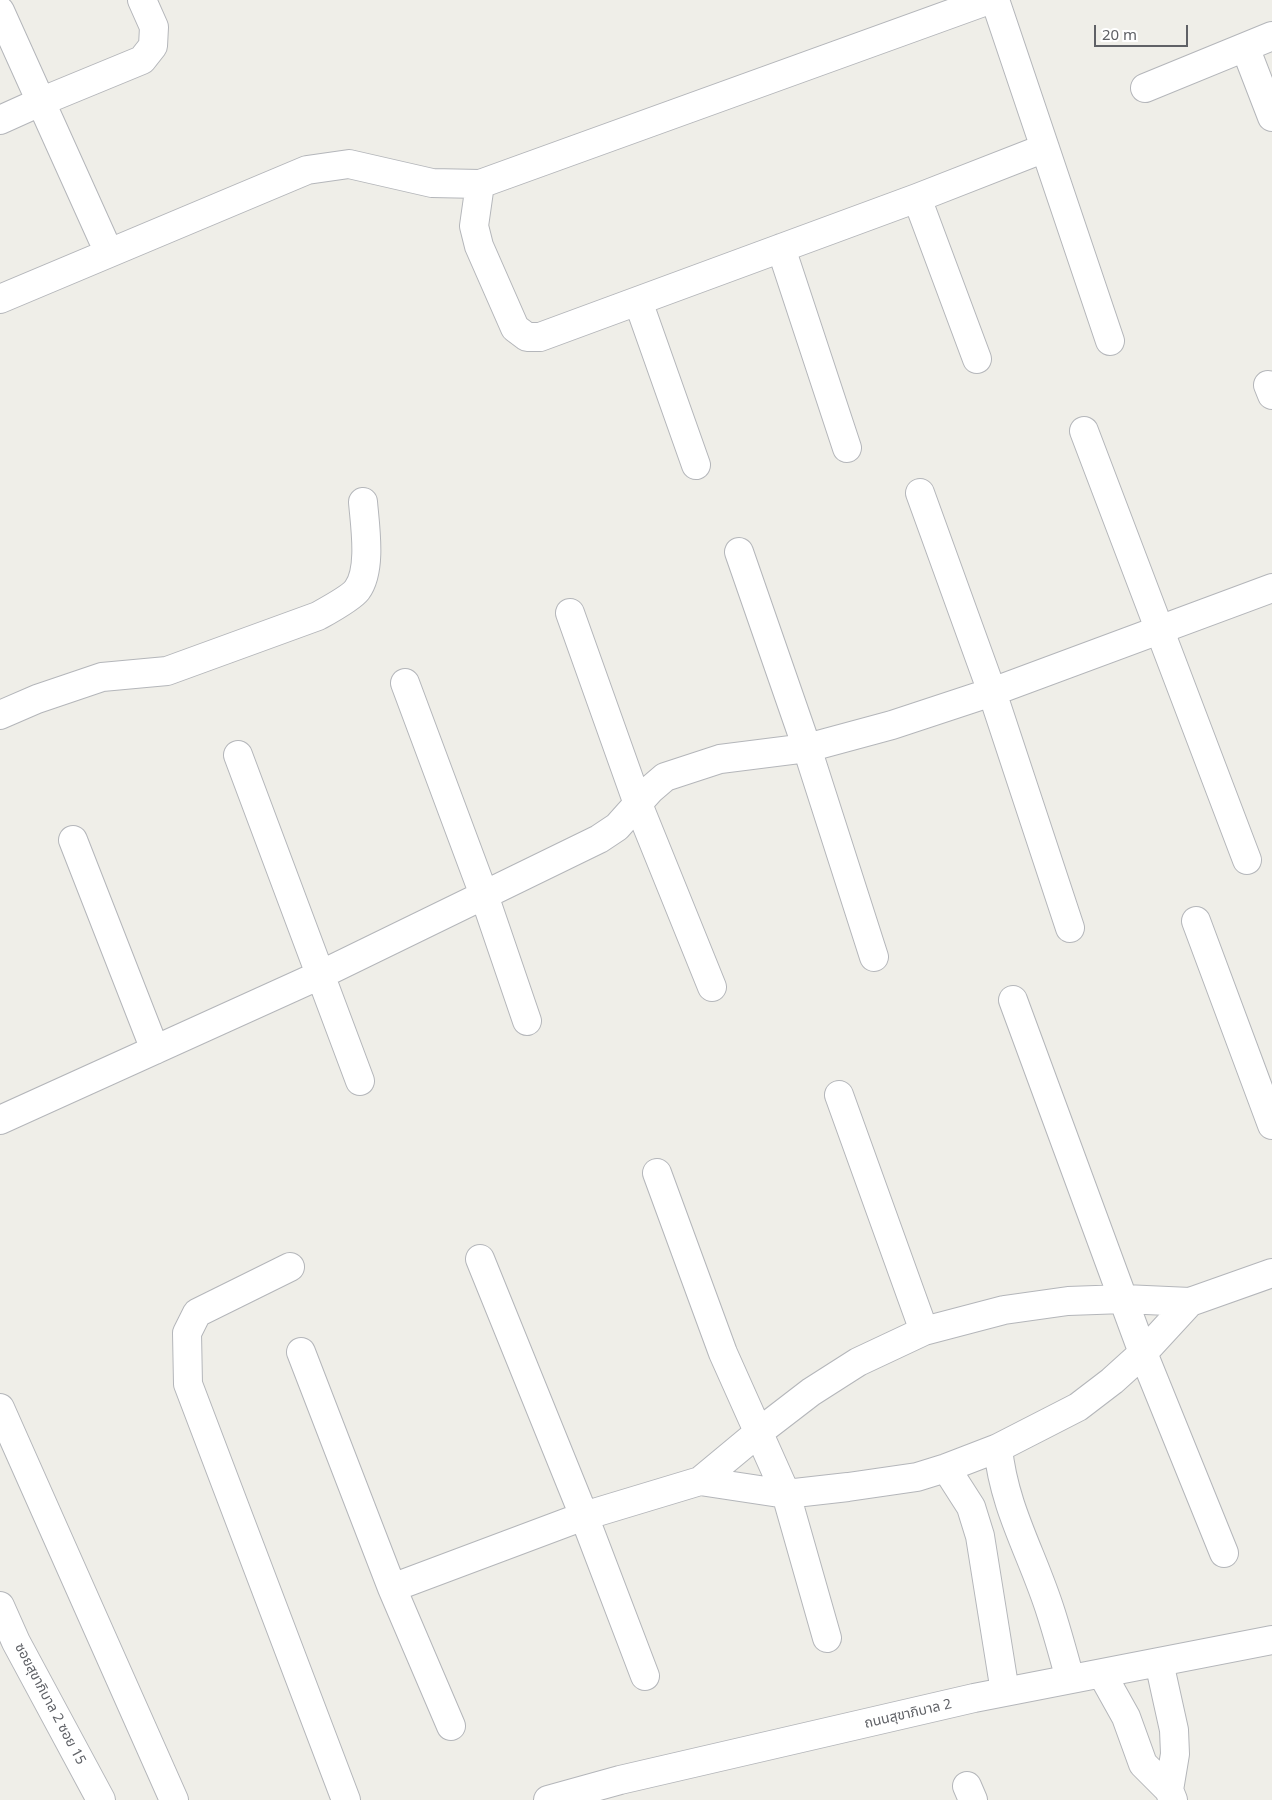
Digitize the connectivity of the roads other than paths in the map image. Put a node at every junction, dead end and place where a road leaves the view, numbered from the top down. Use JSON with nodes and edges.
{"nodes":[{"id":1,"x":142,"y":0,"type":"edge"},
{"id":2,"x":989,"y":0,"type":"edge"},
{"id":3,"x":995,"y":0,"type":"edge"},
{"id":4,"x":0,"y":11,"type":"edge"},
{"id":5,"x":1272,"y":36,"type":"edge"},
{"id":6,"x":1245,"y":46,"type":"junction"},
{"id":7,"x":1146,"y":88,"type":"dead end"},
{"id":8,"x":40,"y":102,"type":"junction"},
{"id":9,"x":1272,"y":117,"type":"edge"},
{"id":10,"x":0,"y":120,"type":"edge"},
{"id":11,"x":1045,"y":148,"type":"junction"},
{"id":12,"x":480,"y":184,"type":"junction"},
{"id":13,"x":917,"y":198,"type":"junction"},
{"id":14,"x":781,"y":248,"type":"junction"},
{"id":15,"x":109,"y":253,"type":"junction"},
{"id":16,"x":0,"y":299,"type":"edge"},
{"id":17,"x":638,"y":301,"type":"junction"},
{"id":18,"x":1110,"y":341,"type":"dead end"},
{"id":19,"x":977,"y":359,"type":"dead end"},
{"id":20,"x":1084,"y":431,"type":"dead end"},
{"id":21,"x":847,"y":448,"type":"dead end"},
{"id":22,"x":696,"y":465,"type":"dead end"},
{"id":23,"x":920,"y":493,"type":"dead end"},
{"id":24,"x":364,"y":502,"type":"dead end"},
{"id":25,"x":739,"y":552,"type":"dead end"},
{"id":26,"x":1272,"y":588,"type":"edge"},
{"id":27,"x":570,"y":613,"type":"dead end"},
{"id":28,"x":1159,"y":629,"type":"junction"},
{"id":29,"x":406,"y":683,"type":"dead end"},
{"id":30,"x":992,"y":692,"type":"junction"},
{"id":31,"x":0,"y":715,"type":"edge"},
{"id":32,"x":808,"y":748,"type":"junction"},
{"id":33,"x":238,"y":755,"type":"dead end"},
{"id":34,"x":638,"y":804,"type":"junction"},
{"id":35,"x":73,"y":840,"type":"dead end"},
{"id":36,"x":1247,"y":860,"type":"dead end"},
{"id":37,"x":484,"y":895,"type":"junction"},
{"id":38,"x":1196,"y":921,"type":"dead end"},
{"id":39,"x":1070,"y":928,"type":"dead end"},
{"id":40,"x":874,"y":957,"type":"dead end"},
{"id":41,"x":320,"y":974,"type":"junction"},
{"id":42,"x":712,"y":987,"type":"dead end"},
{"id":43,"x":1012,"y":1000,"type":"dead end"},
{"id":44,"x":527,"y":1021,"type":"dead end"},
{"id":45,"x":155,"y":1050,"type":"junction"},
{"id":46,"x":360,"y":1081,"type":"dead end"},
{"id":47,"x":839,"y":1094,"type":"dead end"},
{"id":48,"x":0,"y":1120,"type":"edge"},
{"id":49,"x":1272,"y":1125,"type":"edge"},
{"id":50,"x":657,"y":1174,"type":"dead end"},
{"id":51,"x":480,"y":1259,"type":"dead end"},
{"id":52,"x":290,"y":1267,"type":"dead end"},
{"id":53,"x":1272,"y":1273,"type":"edge"},
{"id":54,"x":1124,"y":1299,"type":"junction"},
{"id":55,"x":1190,"y":1302,"type":"junction"},
{"id":56,"x":924,"y":1331,"type":"junction"},
{"id":57,"x":302,"y":1352,"type":"dead end"},
{"id":58,"x":1143,"y":1353,"type":"junction"},
{"id":59,"x":0,"y":1408,"type":"edge"},
{"id":60,"x":759,"y":1432,"type":"junction"},
{"id":61,"x":998,"y":1448,"type":"junction"},
{"id":62,"x":946,"y":1468,"type":"junction"},
{"id":63,"x":700,"y":1481,"type":"junction"},
{"id":64,"x":786,"y":1494,"type":"junction"},
{"id":65,"x":584,"y":1516,"type":"junction"},
{"id":66,"x":1224,"y":1553,"type":"dead end"},
{"id":67,"x":392,"y":1588,"type":"junction"},
{"id":68,"x":0,"y":1606,"type":"edge"},
{"id":69,"x":827,"y":1638,"type":"dead end"},
{"id":70,"x":1272,"y":1640,"type":"edge"},
{"id":71,"x":1159,"y":1662,"type":"junction"},
{"id":72,"x":1102,"y":1674,"type":"junction"},
{"id":73,"x":645,"y":1676,"type":"dead end"},
{"id":74,"x":1070,"y":1680,"type":"junction"},
{"id":75,"x":1005,"y":1692,"type":"junction"},
{"id":76,"x":451,"y":1726,"type":"dead end"},
{"id":77,"x":1171,"y":1795,"type":"edge"},
{"id":78,"x":101,"y":1800,"type":"edge"},
{"id":79,"x":174,"y":1800,"type":"edge"},
{"id":80,"x":346,"y":1800,"type":"edge"},
{"id":81,"x":548,"y":1800,"type":"edge"}],
"edges":[{"from":1,"to":8,"type":"street"},
{"from":2,"to":12,"type":"street"},
{"from":3,"to":11,"type":"street"},
{"from":4,"to":8,"type":"street"},
{"from":5,"to":6,"type":"street"},
{"from":6,"to":7,"type":"street"},
{"from":6,"to":9,"type":"street"},
{"from":8,"to":10,"type":"street"},
{"from":8,"to":15,"type":"street"},
{"from":11,"to":13,"type":"street"},
{"from":11,"to":18,"type":"street"},
{"from":12,"to":15,"type":"street"},
{"from":12,"to":17,"type":"street"},
{"from":13,"to":14,"type":"street"},
{"from":13,"to":19,"type":"street"},
{"from":14,"to":17,"type":"street"},
{"from":14,"to":21,"type":"street"},
{"from":15,"to":16,"type":"street"},
{"from":17,"to":22,"type":"street"},
{"from":20,"to":28,"type":"street"},
{"from":23,"to":30,"type":"street"},
{"from":24,"to":31,"type":"street"},
{"from":25,"to":32,"type":"street"},
{"from":26,"to":28,"type":"street"},
{"from":27,"to":34,"type":"street"},
{"from":28,"to":30,"type":"street"},
{"from":28,"to":36,"type":"street"},
{"from":29,"to":37,"type":"street"},
{"from":30,"to":32,"type":"street"},
{"from":30,"to":39,"type":"street"},
{"from":32,"to":34,"type":"street"},
{"from":32,"to":40,"type":"street"},
{"from":33,"to":41,"type":"street"},
{"from":34,"to":37,"type":"street"},
{"from":34,"to":42,"type":"street"},
{"from":35,"to":45,"type":"street"},
{"from":37,"to":41,"type":"street"},
{"from":37,"to":44,"type":"street"},
{"from":38,"to":49,"type":"street"},
{"from":41,"to":45,"type":"street"},
{"from":41,"to":46,"type":"street"},
{"from":43,"to":54,"type":"street"},
{"from":45,"to":48,"type":"street"},
{"from":47,"to":56,"type":"street"},
{"from":50,"to":60,"type":"street"},
{"from":51,"to":65,"type":"street"},
{"from":52,"to":80,"type":"street"},
{"from":53,"to":55,"type":"street"},
{"from":54,"to":55,"type":"street"},
{"from":54,"to":56,"type":"street"},
{"from":54,"to":58,"type":"street"},
{"from":55,"to":58,"type":"street"},
{"from":56,"to":60,"type":"street"},
{"from":57,"to":67,"type":"street"},
{"from":58,"to":61,"type":"street"},
{"from":58,"to":66,"type":"street"},
{"from":59,"to":79,"type":"street"},
{"from":60,"to":63,"type":"street"},
{"from":60,"to":64,"type":"street"},
{"from":61,"to":62,"type":"street"},
{"from":61,"to":74,"type":"street"},
{"from":62,"to":64,"type":"street"},
{"from":62,"to":75,"type":"street"},
{"from":63,"to":64,"type":"street"},
{"from":63,"to":65,"type":"street"},
{"from":64,"to":69,"type":"street"},
{"from":65,"to":67,"type":"street"},
{"from":65,"to":73,"type":"street"},
{"from":67,"to":76,"type":"street"},
{"from":68,"to":78,"type":"street","name":"ซอยสุขาภิบาล 2 ซอย 15"},
{"from":70,"to":71,"type":"street","name":"ถนนสุขาภิบาล 2"},
{"from":71,"to":72,"type":"street","name":"ถนนสุขาภิบาล 2"},
{"from":71,"to":77,"type":"street"},
{"from":72,"to":74,"type":"street","name":"ถนนสุขาภิบาล 2"},
{"from":72,"to":77,"type":"street"},
{"from":74,"to":75,"type":"street","name":"ถนนสุขาภิบาล 2"},
{"from":75,"to":81,"type":"street","name":"ถนนสุขาภิบาล 2"}]}
